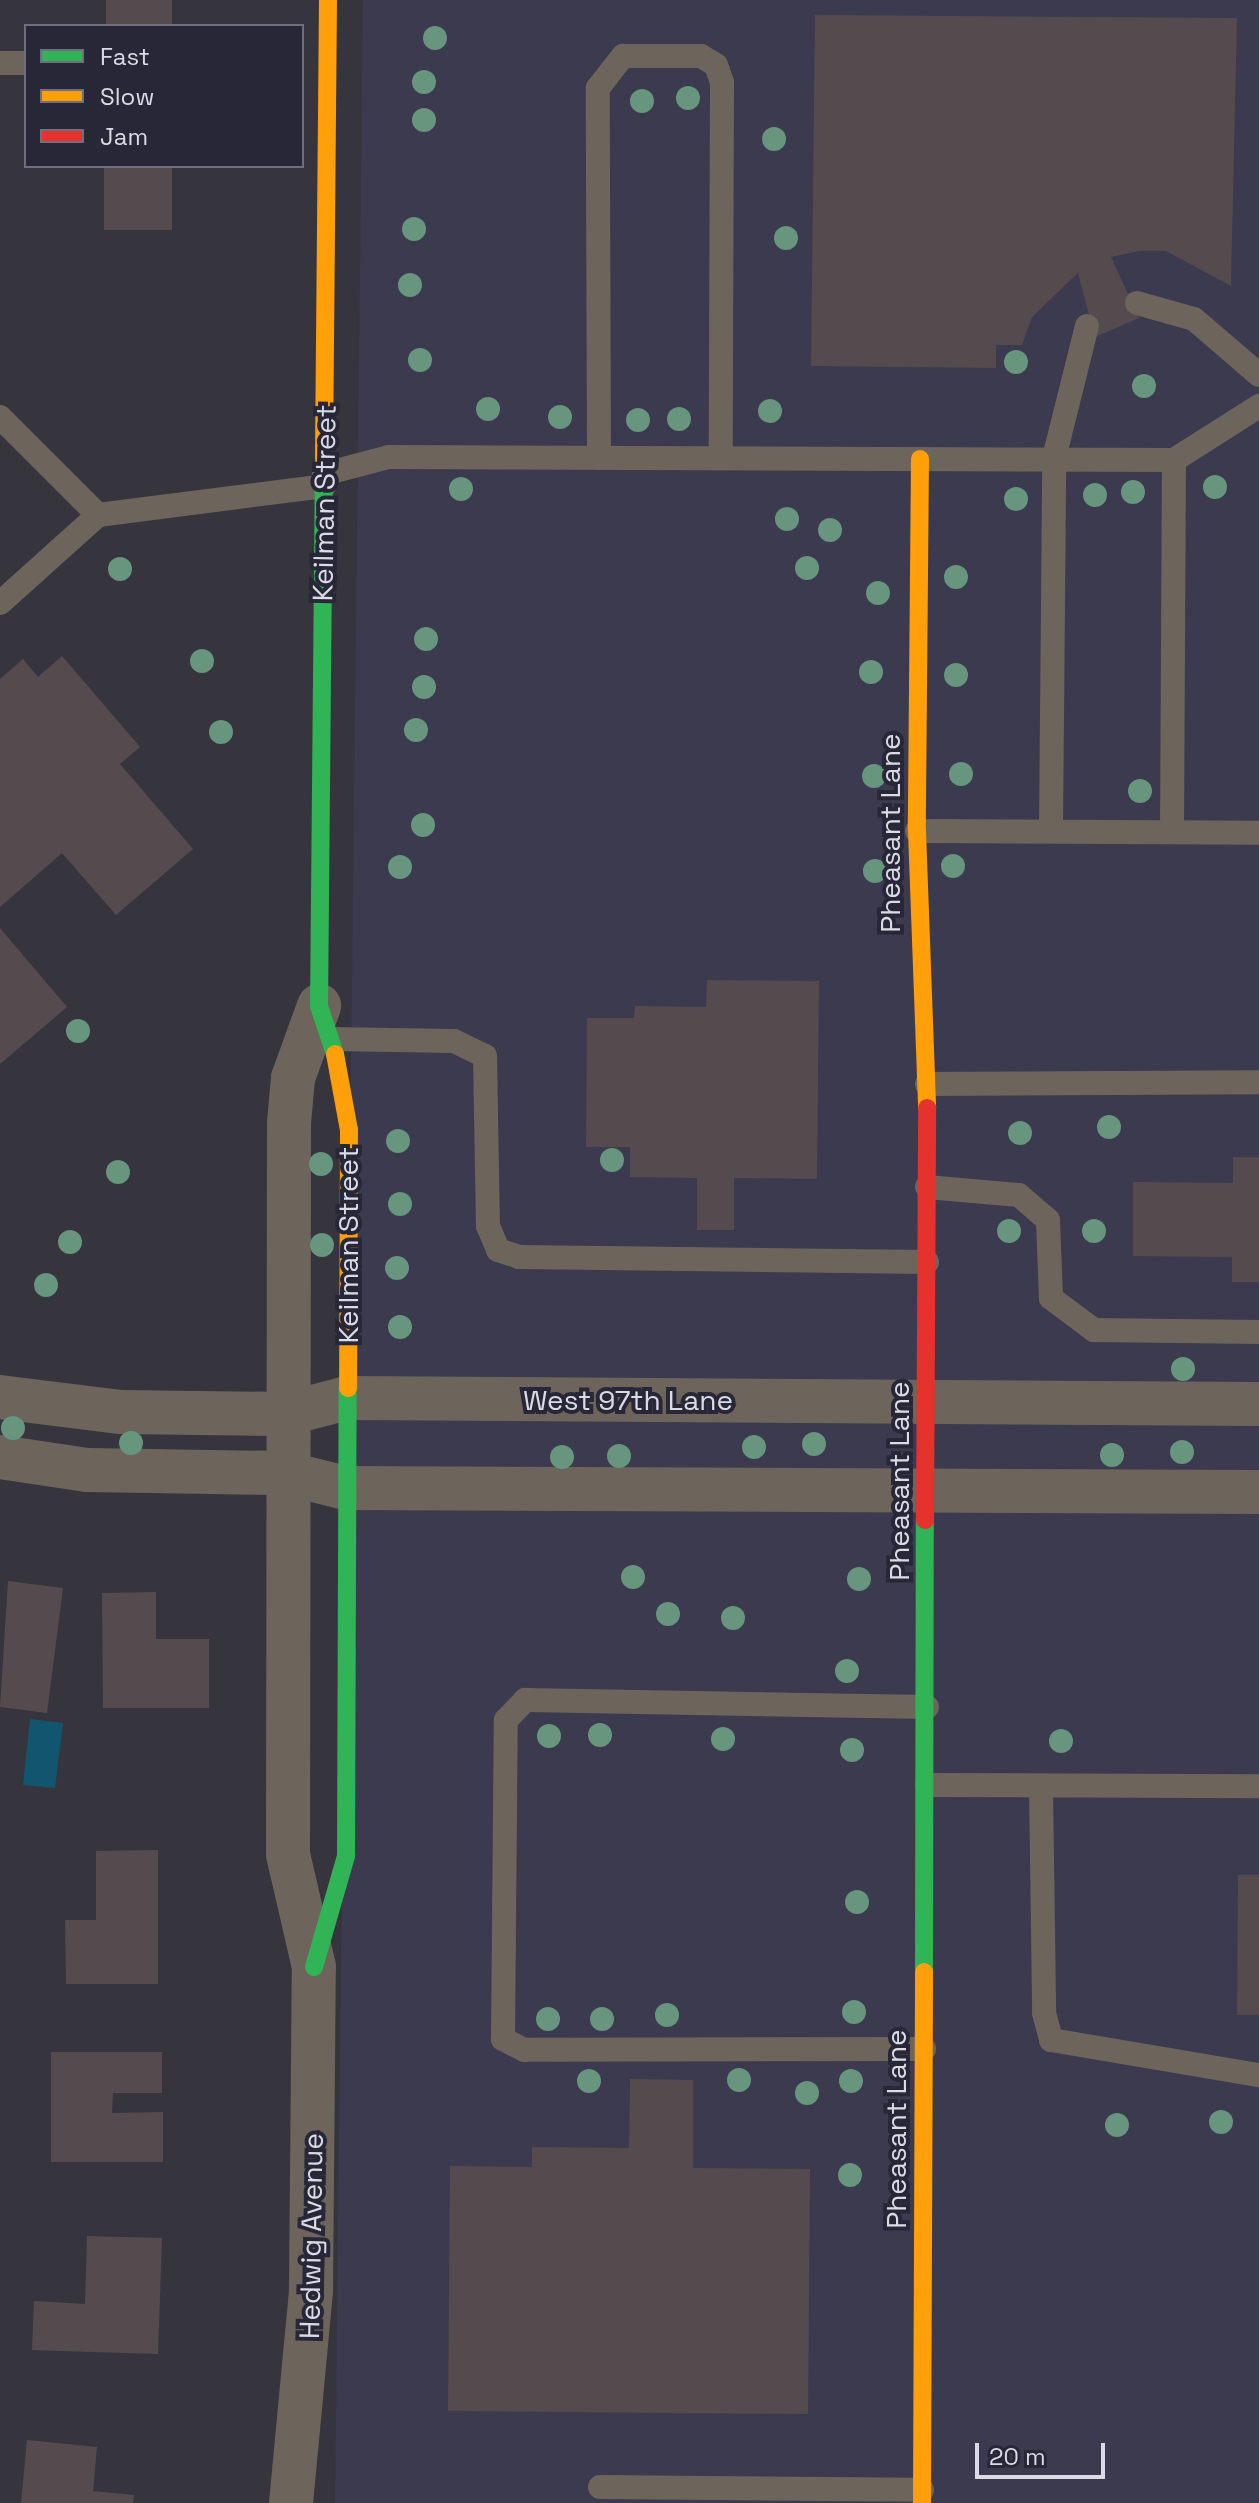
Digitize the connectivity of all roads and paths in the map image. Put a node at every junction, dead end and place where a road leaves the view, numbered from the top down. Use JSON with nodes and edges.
{"nodes":[{"id":1,"x":328,"y":0,"type":"edge"},
{"id":2,"x":304,"y":60,"type":"edge"},
{"id":3,"x":327,"y":60,"type":"junction"},
{"id":4,"x":0,"y":63,"type":"edge"},
{"id":5,"x":24,"y":63,"type":"edge"},
{"id":6,"x":1137,"y":303,"type":"dead end"},
{"id":7,"x":1087,"y":326,"type":"dead end"},
{"id":8,"x":1259,"y":375,"type":"edge"},
{"id":9,"x":1259,"y":406,"type":"edge"},
{"id":10,"x":0,"y":417,"type":"edge"},
{"id":11,"x":599,"y":458,"type":"junction"},
{"id":12,"x":721,"y":458,"type":"junction"},
{"id":13,"x":1054,"y":458,"type":"junction"},
{"id":14,"x":920,"y":459,"type":"junction"},
{"id":15,"x":1174,"y":460,"type":"junction"},
{"id":16,"x":324,"y":480,"type":"junction"},
{"id":17,"x":98,"y":515,"type":"junction"},
{"id":18,"x":0,"y":603,"type":"edge"},
{"id":19,"x":917,"y":831,"type":"junction"},
{"id":20,"x":1051,"y":831,"type":"junction"},
{"id":21,"x":1172,"y":832,"type":"junction"},
{"id":22,"x":1259,"y":833,"type":"edge"},
{"id":23,"x":325,"y":1023,"type":"junction"},
{"id":24,"x":1259,"y":1082,"type":"edge"},
{"id":25,"x":927,"y":1084,"type":"junction"},
{"id":26,"x":927,"y":1187,"type":"junction"},
{"id":27,"x":927,"y":1262,"type":"junction"},
{"id":28,"x":1259,"y":1332,"type":"edge"},
{"id":29,"x":0,"y":1397,"type":"edge"},
{"id":30,"x":347,"y":1398,"type":"junction"},
{"id":31,"x":927,"y":1402,"type":"junction"},
{"id":32,"x":1259,"y":1404,"type":"edge"},
{"id":33,"x":286,"y":1414,"type":"junction"},
{"id":34,"x":0,"y":1457,"type":"edge"},
{"id":35,"x":285,"y":1473,"type":"junction"},
{"id":36,"x":346,"y":1488,"type":"junction"},
{"id":37,"x":926,"y":1491,"type":"junction"},
{"id":38,"x":1259,"y":1492,"type":"edge"},
{"id":39,"x":927,"y":1707,"type":"junction"},
{"id":40,"x":927,"y":1785,"type":"junction"},
{"id":41,"x":1041,"y":1786,"type":"junction"},
{"id":42,"x":1259,"y":1786,"type":"edge"},
{"id":43,"x":314,"y":1967,"type":"junction"},
{"id":44,"x":924,"y":2049,"type":"junction"},
{"id":45,"x":1259,"y":2075,"type":"edge"},
{"id":46,"x":600,"y":2487,"type":"dead end"},
{"id":47,"x":922,"y":2496,"type":"edge"},
{"id":48,"x":291,"y":2503,"type":"edge"}],
"edges":[{"from":1,"to":3,"type":"street","name":"Keilman Street"},
{"from":2,"to":3,"type":"lane"},
{"from":3,"to":16,"type":"street","name":"Keilman Street"},
{"from":4,"to":5,"type":"lane"},
{"from":6,"to":8,"type":"lane"},
{"from":7,"to":13,"type":"lane"},
{"from":9,"to":15,"type":"lane"},
{"from":10,"to":17,"type":"lane"},
{"from":11,"to":12,"type":"lane"},
{"from":11,"to":12,"type":"lane"},
{"from":11,"to":16,"type":"lane"},
{"from":12,"to":14,"type":"lane"},
{"from":13,"to":14,"type":"lane"},
{"from":13,"to":15,"type":"lane"},
{"from":13,"to":20,"type":"lane"},
{"from":14,"to":19,"type":"street","name":"Pheasant Lane"},
{"from":15,"to":21,"type":"lane"},
{"from":16,"to":17,"type":"lane"},
{"from":16,"to":23,"type":"street","name":"Keilman Street"},
{"from":17,"to":18,"type":"lane"},
{"from":19,"to":20,"type":"lane"},
{"from":19,"to":25,"type":"street","name":"Pheasant Lane"},
{"from":20,"to":21,"type":"lane"},
{"from":21,"to":22,"type":"lane"},
{"from":23,"to":27,"type":"lane"},
{"from":23,"to":30,"type":"street","name":"Keilman Street"},
{"from":23,"to":33,"type":"street","name":"Keilman Street"},
{"from":24,"to":25,"type":"lane"},
{"from":25,"to":26,"type":"street","name":"Pheasant Lane"},
{"from":26,"to":27,"type":"street","name":"Pheasant Lane"},
{"from":26,"to":28,"type":"lane"},
{"from":27,"to":31,"type":"street","name":"Pheasant Lane"},
{"from":29,"to":33,"type":"street","name":"West 97th Lane"},
{"from":30,"to":31,"type":"street","name":"West 97th Lane"},
{"from":30,"to":33,"type":"street","name":"West 97th Lane"},
{"from":30,"to":36,"type":"street","name":"Keilman Street"},
{"from":31,"to":32,"type":"street","name":"West 97th Lane"},
{"from":31,"to":37,"type":"street","name":"Pheasant Lane"},
{"from":33,"to":35,"type":"street","name":"Keilman Street"},
{"from":34,"to":35,"type":"street"},
{"from":35,"to":36,"type":"street"},
{"from":35,"to":43,"type":"street","name":"Hedwig Avenue"},
{"from":36,"to":37,"type":"street"},
{"from":36,"to":43,"type":"street","name":"Hedwig Avenue"},
{"from":37,"to":38,"type":"street"},
{"from":37,"to":39,"type":"street","name":"Pheasant Lane"},
{"from":39,"to":40,"type":"street","name":"Pheasant Lane"},
{"from":39,"to":44,"type":"lane"},
{"from":40,"to":41,"type":"lane"},
{"from":40,"to":44,"type":"street","name":"Pheasant Lane"},
{"from":41,"to":42,"type":"lane"},
{"from":41,"to":45,"type":"lane"},
{"from":43,"to":48,"type":"street","name":"Hedwig Avenue"},
{"from":44,"to":47,"type":"street","name":"Pheasant Lane"},
{"from":46,"to":47,"type":"lane"}]}
